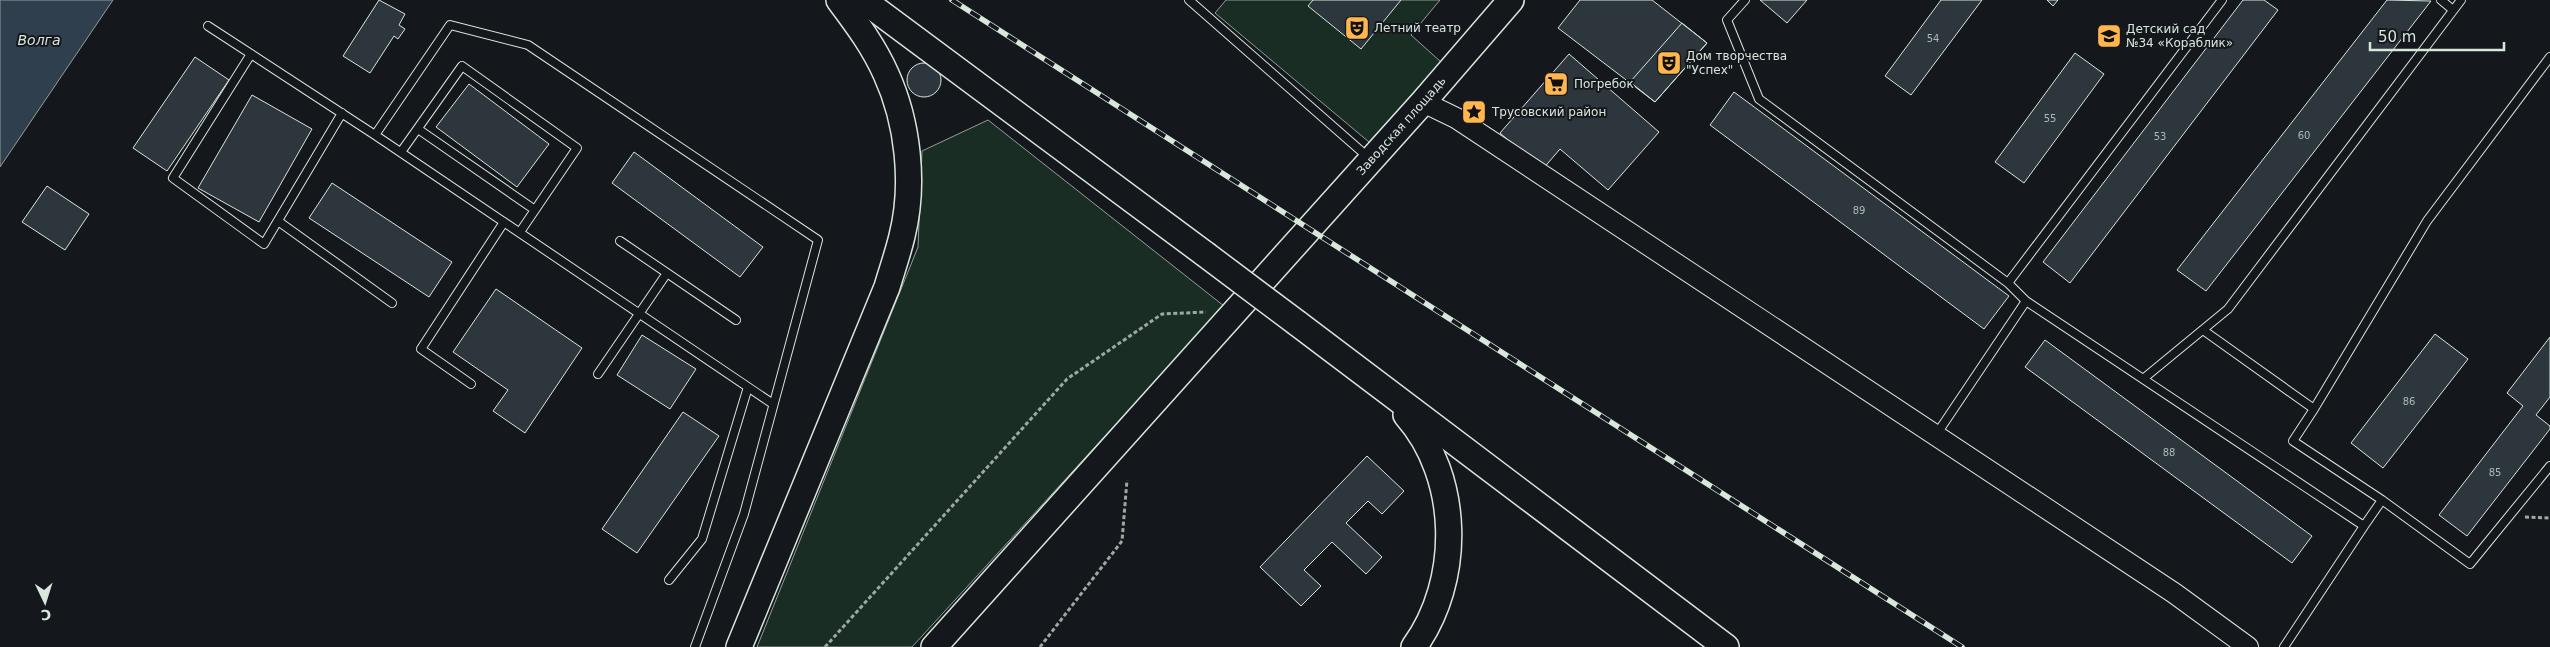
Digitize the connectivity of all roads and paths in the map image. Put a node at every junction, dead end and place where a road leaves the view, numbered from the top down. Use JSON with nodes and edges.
{"nodes":[{"id":1,"x":839,"y":0,"type":"edge"},
{"id":2,"x":863,"y":0,"type":"edge"},
{"id":3,"x":1189,"y":0,"type":"edge"},
{"id":4,"x":1511,"y":0,"type":"edge"},
{"id":5,"x":1745,"y":0,"type":"edge"},
{"id":6,"x":2222,"y":0,"type":"edge"},
{"id":7,"x":2441,"y":0,"type":"edge"},
{"id":8,"x":2461,"y":0,"type":"edge"},
{"id":9,"x":2453,"y":10,"type":"junction"},
{"id":10,"x":208,"y":26,"type":"dead end"},
{"id":11,"x":251,"y":54,"type":"junction"},
{"id":12,"x":2550,"y":57,"type":"edge"},
{"id":13,"x":1423,"y":102,"type":"junction"},
{"id":14,"x":342,"y":113,"type":"junction"},
{"id":15,"x":418,"y":129,"type":"junction"},
{"id":16,"x":375,"y":135,"type":"junction"},
{"id":17,"x":401,"y":152,"type":"junction"},
{"id":18,"x":1370,"y":159,"type":"junction"},
{"id":19,"x":534,"y":210,"type":"junction"},
{"id":20,"x":278,"y":221,"type":"junction"},
{"id":21,"x":504,"y":222,"type":"junction"},
{"id":22,"x":520,"y":232,"type":"junction"},
{"id":23,"x":620,"y":241,"type":"dead end"},
{"id":24,"x":667,"y":273,"type":"junction"},
{"id":25,"x":2008,"y":283,"type":"junction"},
{"id":26,"x":2026,"y":301,"type":"junction"},
{"id":27,"x":392,"y":303,"type":"dead end"},
{"id":28,"x":1206,"y":312,"type":"dead end"},
{"id":29,"x":639,"y":314,"type":"junction"},
{"id":30,"x":736,"y":320,"type":"dead end"},
{"id":31,"x":2203,"y":330,"type":"junction"},
{"id":32,"x":598,"y":374,"type":"dead end"},
{"id":33,"x":2143,"y":379,"type":"junction"},
{"id":34,"x":471,"y":384,"type":"dead end"},
{"id":35,"x":1379,"y":385,"type":"junction"},
{"id":36,"x":748,"y":387,"type":"junction"},
{"id":37,"x":773,"y":404,"type":"junction"},
{"id":38,"x":2314,"y":409,"type":"junction"},
{"id":39,"x":1935,"y":436,"type":"junction"},
{"id":40,"x":2550,"y":466,"type":"edge"},
{"id":41,"x":1127,"y":480,"type":"dead end"},
{"id":42,"x":2382,"y":500,"type":"junction"},
{"id":43,"x":2510,"y":516,"type":"junction"},
{"id":44,"x":2550,"y":518,"type":"edge"},
{"id":45,"x":2364,"y":526,"type":"junction"},
{"id":46,"x":669,"y":580,"type":"dead end"},
{"id":47,"x":695,"y":647,"type":"edge"},
{"id":48,"x":740,"y":647,"type":"edge"},
{"id":49,"x":825,"y":647,"type":"edge"},
{"id":50,"x":934,"y":647,"type":"edge"},
{"id":51,"x":1040,"y":647,"type":"edge"},
{"id":52,"x":1414,"y":647,"type":"edge"},
{"id":53,"x":1726,"y":647,"type":"edge"},
{"id":54,"x":2248,"y":647,"type":"edge"},
{"id":55,"x":2284,"y":647,"type":"edge"}],
"edges":[{"from":1,"to":48,"type":"main road"},
{"from":2,"to":35,"type":"main road","bridge":true},
{"from":3,"to":18,"type":"lane"},
{"from":4,"to":13,"type":"main road","name":"Заводская площадь"},
{"from":5,"to":25,"type":"lane"},
{"from":6,"to":25,"type":"lane"},
{"from":7,"to":9,"type":"lane"},
{"from":8,"to":9,"type":"lane"},
{"from":9,"to":31,"type":"lane"},
{"from":10,"to":11,"type":"lane"},
{"from":11,"to":14,"type":"lane"},
{"from":11,"to":20,"type":"lane"},
{"from":12,"to":38,"type":"lane"},
{"from":13,"to":18,"type":"main road","name":"Заводская площадь"},
{"from":13,"to":39,"type":"street"},
{"from":14,"to":16,"type":"lane"},
{"from":14,"to":20,"type":"lane"},
{"from":15,"to":17,"type":"lane"},
{"from":15,"to":19,"type":"lane"},
{"from":15,"to":19,"type":"lane"},
{"from":16,"to":17,"type":"lane"},
{"from":16,"to":37,"type":"lane"},
{"from":17,"to":21,"type":"lane"},
{"from":18,"to":50,"type":"main road","name":"Заводская площадь"},
{"from":19,"to":22,"type":"lane"},
{"from":20,"to":27,"type":"lane"},
{"from":21,"to":22,"type":"lane"},
{"from":21,"to":34,"type":"lane"},
{"from":22,"to":29,"type":"lane"},
{"from":23,"to":24,"type":"lane"},
{"from":24,"to":29,"type":"lane"},
{"from":24,"to":30,"type":"lane"},
{"from":25,"to":26,"type":"lane"},
{"from":26,"to":33,"type":"lane"},
{"from":26,"to":39,"type":"lane"},
{"from":28,"to":49,"type":"path"},
{"from":29,"to":32,"type":"lane"},
{"from":29,"to":36,"type":"lane"},
{"from":31,"to":33,"type":"lane"},
{"from":31,"to":38,"type":"lane"},
{"from":33,"to":45,"type":"lane"},
{"from":35,"to":52,"type":"main road"},
{"from":35,"to":53,"type":"main road"},
{"from":36,"to":37,"type":"lane"},
{"from":36,"to":46,"type":"lane"},
{"from":37,"to":47,"type":"lane"},
{"from":38,"to":42,"type":"lane"},
{"from":39,"to":54,"type":"street"},
{"from":40,"to":43,"type":"lane"},
{"from":41,"to":51,"type":"path"},
{"from":42,"to":43,"type":"lane"},
{"from":42,"to":45,"type":"lane"},
{"from":43,"to":44,"type":"path"},
{"from":45,"to":55,"type":"lane"}]}
